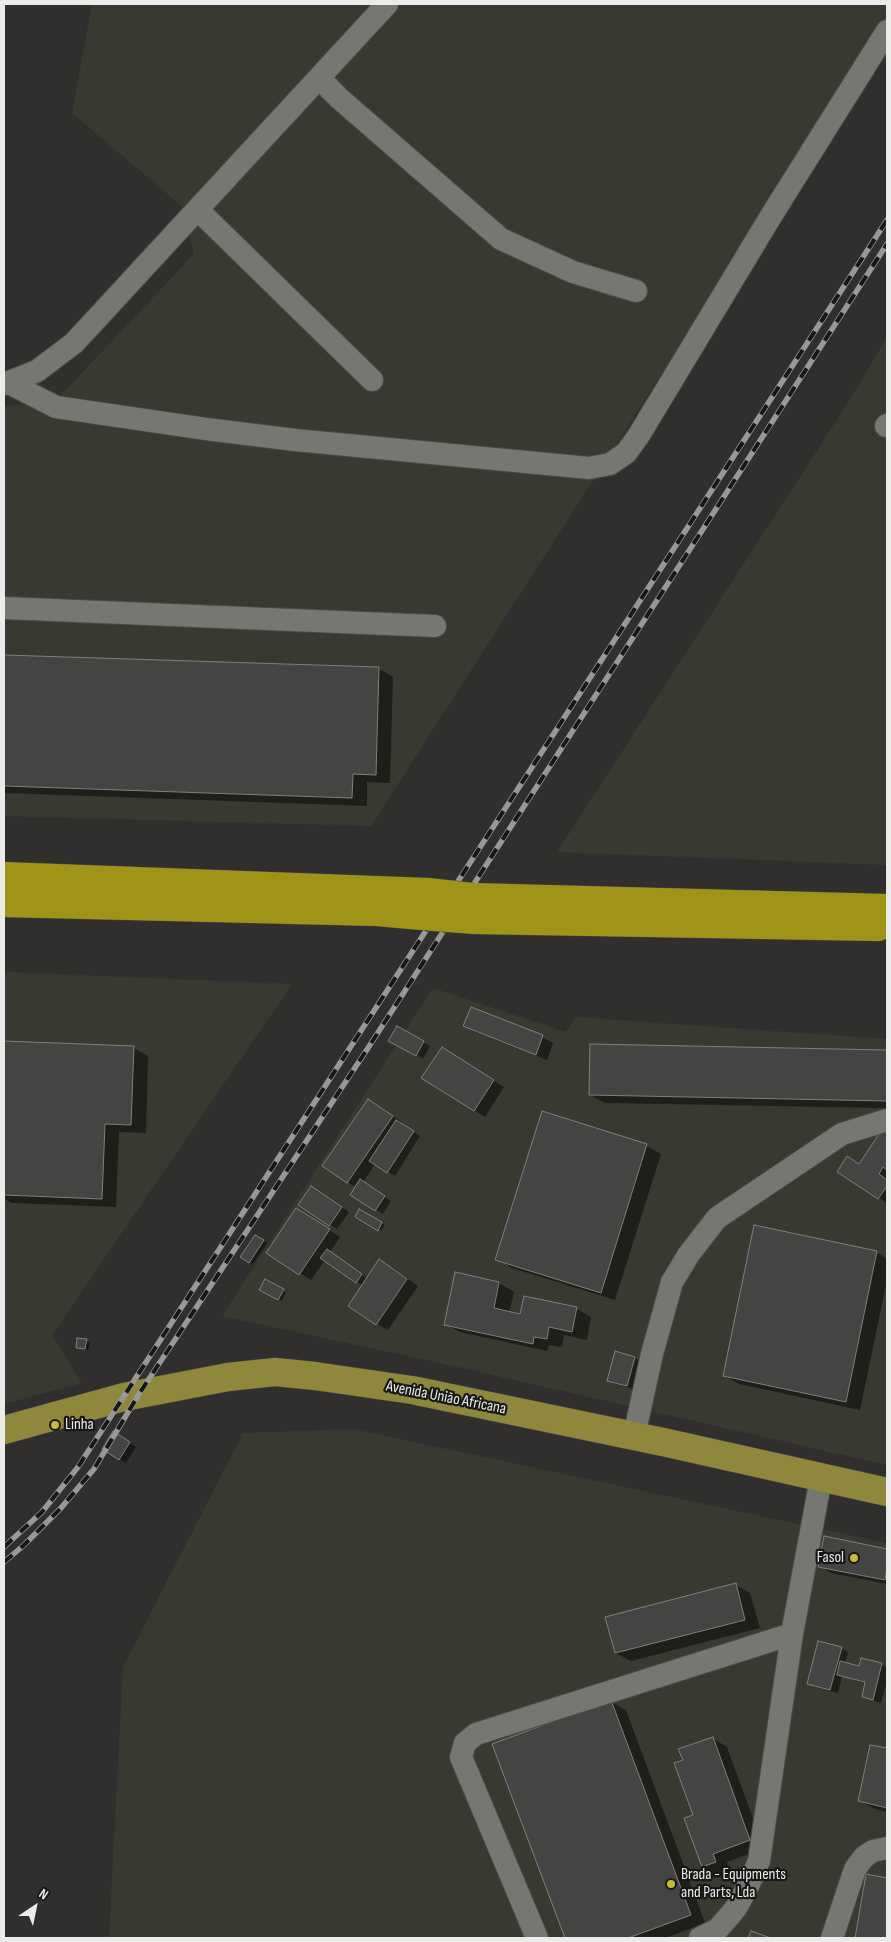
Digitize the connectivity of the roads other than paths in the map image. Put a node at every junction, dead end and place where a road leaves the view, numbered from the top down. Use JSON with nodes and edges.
{"nodes":[{"id":1,"x":388,"y":4,"type":"edge"},
{"id":2,"x":887,"y":31,"type":"edge"},
{"id":3,"x":318,"y":78,"type":"junction"},
{"id":4,"x":198,"y":210,"type":"junction"},
{"id":5,"x":636,"y":290,"type":"dead end"},
{"id":6,"x":372,"y":380,"type":"dead end"},
{"id":7,"x":6,"y":384,"type":"edge"},
{"id":8,"x":4,"y":608,"type":"edge"},
{"id":9,"x":434,"y":626,"type":"dead end"},
{"id":10,"x":4,"y":876,"type":"edge"},
{"id":11,"x":4,"y":903,"type":"edge"},
{"id":12,"x":425,"y":904,"type":"junction"},
{"id":13,"x":473,"y":908,"type":"junction"},
{"id":14,"x":887,"y":908,"type":"edge"},
{"id":15,"x":887,"y":927,"type":"edge"},
{"id":16,"x":887,"y":1120,"type":"edge"},
{"id":17,"x":4,"y":1430,"type":"edge"},
{"id":18,"x":634,"y":1436,"type":"junction"},
{"id":19,"x":821,"y":1478,"type":"junction"},
{"id":20,"x":887,"y":1492,"type":"edge"},
{"id":21,"x":792,"y":1634,"type":"junction"},
{"id":22,"x":887,"y":1848,"type":"edge"},
{"id":23,"x":538,"y":1938,"type":"edge"},
{"id":24,"x":700,"y":1938,"type":"edge"},
{"id":25,"x":832,"y":1938,"type":"edge"}],
"edges":[{"from":1,"to":3,"type":"street"},
{"from":2,"to":7,"type":"street"},
{"from":3,"to":4,"type":"street"},
{"from":3,"to":5,"type":"street"},
{"from":4,"to":6,"type":"street"},
{"from":4,"to":7,"type":"street"},
{"from":8,"to":9,"type":"street"},
{"from":10,"to":12,"type":"highway"},
{"from":11,"to":12,"type":"highway"},
{"from":12,"to":13,"type":"highway","bridge":true},
{"from":13,"to":14,"type":"highway"},
{"from":13,"to":15,"type":"highway"},
{"from":16,"to":18,"type":"street"},
{"from":17,"to":18,"type":"main road","name":"Avenida União Africana"},
{"from":18,"to":19,"type":"main road","name":"Avenida União Africana"},
{"from":19,"to":20,"type":"main road","name":"Avenida União Africana"},
{"from":19,"to":21,"type":"street"},
{"from":21,"to":23,"type":"street"},
{"from":21,"to":24,"type":"street"},
{"from":22,"to":25,"type":"street"}]}
